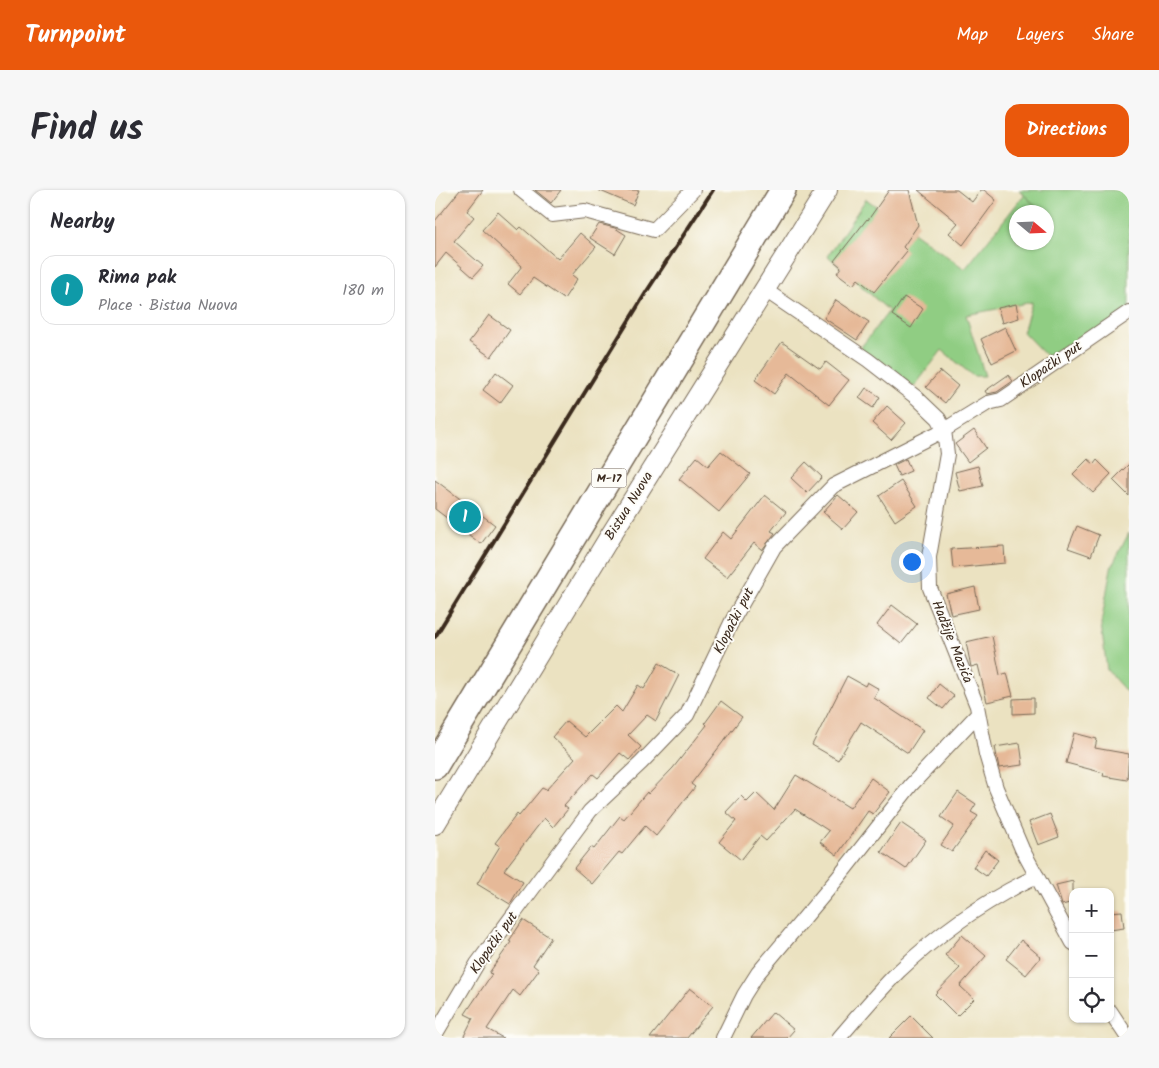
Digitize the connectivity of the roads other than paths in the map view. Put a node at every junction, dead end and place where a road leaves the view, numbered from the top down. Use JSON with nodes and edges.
{"nodes":[{"id":1,"x":521,"y":190,"type":"edge"},
{"id":2,"x":693,"y":190,"type":"edge"},
{"id":3,"x":783,"y":190,"type":"edge"},
{"id":4,"x":827,"y":190,"type":"edge"},
{"id":5,"x":765,"y":290,"type":"junction"},
{"id":6,"x":1129,"y":312,"type":"edge"},
{"id":7,"x":944,"y":430,"type":"junction"},
{"id":8,"x":978,"y":714,"type":"junction"},
{"id":9,"x":435,"y":766,"type":"edge"},
{"id":10,"x":435,"y":824,"type":"edge"},
{"id":11,"x":1037,"y":876,"type":"junction"},
{"id":12,"x":1069,"y":936,"type":"edge"},
{"id":13,"x":1114,"y":1017,"type":"edge"},
{"id":14,"x":435,"y":1035,"type":"edge"},
{"id":15,"x":723,"y":1038,"type":"edge"},
{"id":16,"x":839,"y":1038,"type":"edge"},
{"id":17,"x":1127,"y":1038,"type":"edge"}],
"edges":[{"from":1,"to":2,"type":"street"},
{"from":3,"to":9,"type":"highway","number":"M-17"},
{"from":4,"to":5,"type":"street","name":"Bistua Nuova"},
{"from":5,"to":7,"type":"street","name":"Hadžije Mazića"},
{"from":5,"to":10,"type":"street","name":"Bistua Nuova"},
{"from":6,"to":7,"type":"street","name":"Klopački put"},
{"from":7,"to":8,"type":"street","name":"Hadžije Mazića"},
{"from":7,"to":14,"type":"street","name":"Klopački put"},
{"from":8,"to":11,"type":"street","name":"Hadžije Mazića"},
{"from":8,"to":15,"type":"street"},
{"from":11,"to":12,"type":"street","name":"Hadžije Mazića"},
{"from":11,"to":16,"type":"street"},
{"from":13,"to":17,"type":"street"}]}
